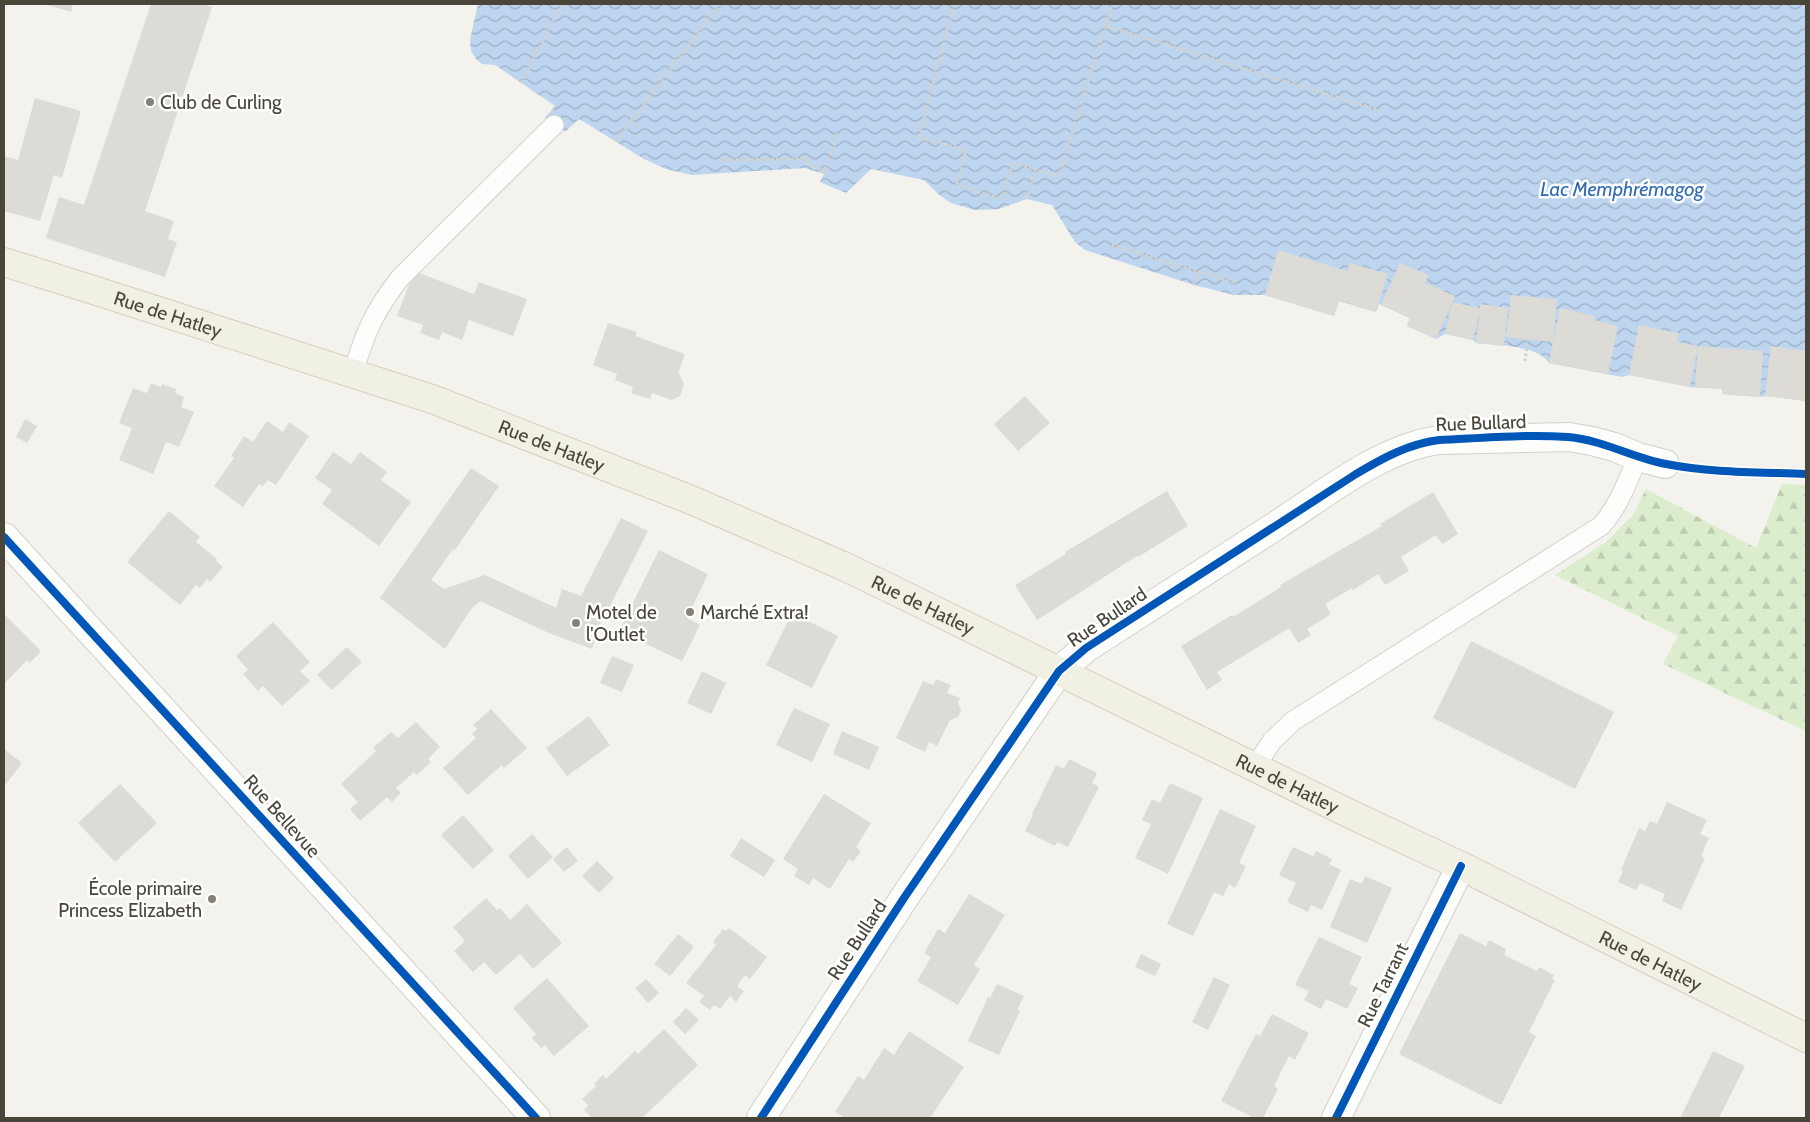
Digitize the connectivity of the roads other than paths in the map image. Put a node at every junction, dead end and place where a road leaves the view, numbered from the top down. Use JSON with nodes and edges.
{"nodes":[{"id":1,"x":554,"y":125,"type":"dead end"},
{"id":2,"x":4,"y":262,"type":"edge"},
{"id":3,"x":353,"y":374,"type":"junction"},
{"id":4,"x":1638,"y":457,"type":"junction"},
{"id":5,"x":1665,"y":464,"type":"dead end"},
{"id":6,"x":4,"y":537,"type":"edge"},
{"id":7,"x":1059,"y":671,"type":"junction"},
{"id":8,"x":1255,"y":767,"type":"junction"},
{"id":9,"x":1460,"y":866,"type":"junction"},
{"id":10,"x":1806,"y":1038,"type":"edge"},
{"id":11,"x":536,"y":1118,"type":"edge"},
{"id":12,"x":761,"y":1118,"type":"edge"},
{"id":13,"x":1336,"y":1118,"type":"edge"}],
"edges":[{"from":1,"to":3,"type":"lane"},
{"from":2,"to":3,"type":"main road","name":"Rue de Hatley"},
{"from":3,"to":7,"type":"main road","name":"Rue de Hatley"},
{"from":4,"to":5,"type":"street","name":"Rue Bullard"},
{"from":4,"to":7,"type":"street","name":"Rue Bullard"},
{"from":4,"to":8,"type":"lane"},
{"from":6,"to":11,"type":"street","name":"Rue Bellevue"},
{"from":7,"to":8,"type":"main road","name":"Rue de Hatley"},
{"from":7,"to":12,"type":"street","name":"Rue Bullard"},
{"from":8,"to":9,"type":"main road","name":"Rue de Hatley"},
{"from":9,"to":10,"type":"main road","name":"Rue de Hatley"},
{"from":9,"to":13,"type":"street","name":"Rue Tarrant"}]}
